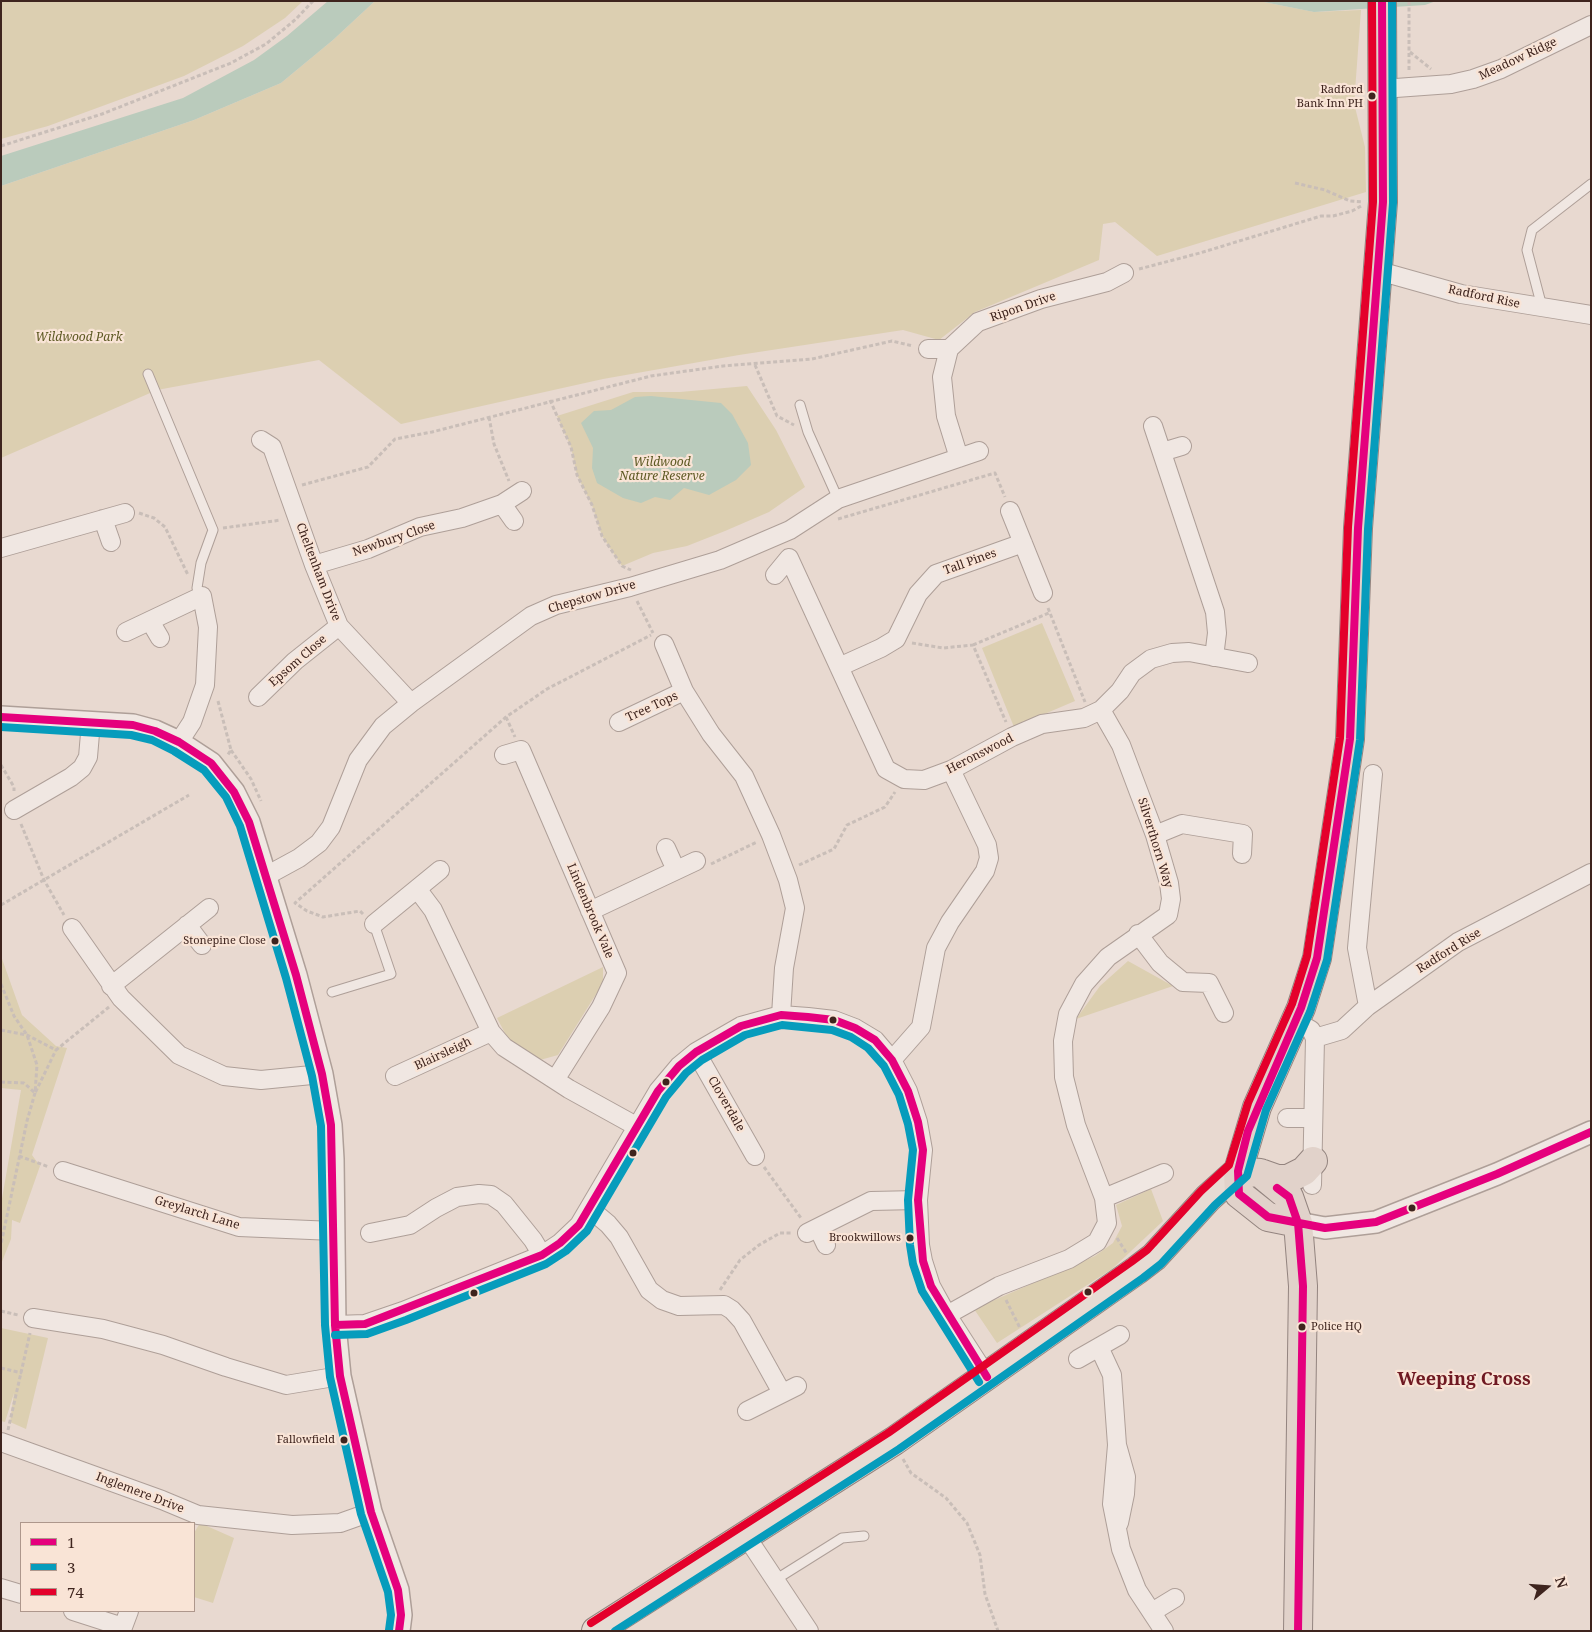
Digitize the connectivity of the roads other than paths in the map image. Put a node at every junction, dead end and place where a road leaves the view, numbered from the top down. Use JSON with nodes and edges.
{"nodes":[{"id":1,"x":1382,"y":14,"type":"edge"},
{"id":2,"x":1591,"y":25,"type":"edge"},
{"id":3,"x":1382,"y":89,"type":"junction"},
{"id":4,"x":1591,"y":184,"type":"edge"},
{"id":5,"x":1379,"y":271,"type":"junction"},
{"id":6,"x":1124,"y":273,"type":"road end"},
{"id":7,"x":1543,"y":309,"type":"junction"},
{"id":8,"x":1591,"y":315,"type":"edge"},
{"id":9,"x":928,"y":349,"type":"road end"},
{"id":10,"x":948,"y":349,"type":"junction"},
{"id":11,"x":148,"y":374,"type":"dead end"},
{"id":12,"x":800,"y":405,"type":"dead end"},
{"id":13,"x":1153,"y":426,"type":"dead end"},
{"id":14,"x":272,"y":443,"type":"dead end"},
{"id":15,"x":1182,"y":446,"type":"dead end"},
{"id":16,"x":979,"y":451,"type":"dead end"},
{"id":17,"x":1162,"y":452,"type":"junction"},
{"id":18,"x":959,"y":458,"type":"junction"},
{"id":19,"x":838,"y":499,"type":"junction"},
{"id":20,"x":1010,"y":511,"type":"road end"},
{"id":21,"x":125,"y":513,"type":"road end"},
{"id":22,"x":103,"y":519,"type":"junction"},
{"id":23,"x":514,"y":521,"type":"dead end"},
{"id":24,"x":111,"y":542,"type":"dead end"},
{"id":25,"x":1023,"y":543,"type":"junction"},
{"id":26,"x":1,"y":548,"type":"edge"},
{"id":27,"x":314,"y":565,"type":"junction"},
{"id":28,"x":775,"y":575,"type":"dead end"},
{"id":29,"x":200,"y":592,"type":"junction"},
{"id":30,"x":1043,"y":593,"type":"road end"},
{"id":31,"x":150,"y":621,"type":"junction"},
{"id":32,"x":339,"y":626,"type":"junction"},
{"id":33,"x":126,"y":632,"type":"dead end"},
{"id":34,"x":160,"y":638,"type":"dead end"},
{"id":35,"x":659,"y":639,"type":"road end"},
{"id":36,"x":1214,"y":657,"type":"junction"},
{"id":37,"x":1248,"y":663,"type":"dead end"},
{"id":38,"x":839,"y":666,"type":"junction"},
{"id":39,"x":684,"y":691,"type":"junction"},
{"id":40,"x":258,"y":697,"type":"dead end"},
{"id":41,"x":410,"y":703,"type":"junction"},
{"id":42,"x":1101,"y":710,"type":"junction"},
{"id":43,"x":1,"y":717,"type":"edge"},
{"id":44,"x":91,"y":722,"type":"junction"},
{"id":45,"x":619,"y":722,"type":"dead end"},
{"id":46,"x":179,"y":742,"type":"junction"},
{"id":47,"x":504,"y":755,"type":"dead end"},
{"id":48,"x":951,"y":770,"type":"junction"},
{"id":49,"x":1373,"y":774,"type":"dead end"},
{"id":50,"x":14,"y":810,"type":"road end"},
{"id":51,"x":1155,"y":835,"type":"junction"},
{"id":52,"x":666,"y":848,"type":"dead end"},
{"id":53,"x":1242,"y":854,"type":"dead end"},
{"id":54,"x":696,"y":861,"type":"road end"},
{"id":55,"x":440,"y":870,"type":"dead end"},
{"id":56,"x":676,"y":870,"type":"junction"},
{"id":57,"x":1591,"y":873,"type":"edge"},
{"id":58,"x":266,"y":876,"type":"junction"},
{"id":59,"x":418,"y":890,"type":"junction"},
{"id":60,"x":209,"y":908,"type":"dead end"},
{"id":61,"x":590,"y":911,"type":"junction"},
{"id":62,"x":374,"y":924,"type":"joint"},
{"id":63,"x":187,"y":926,"type":"junction"},
{"id":64,"x":72,"y":928,"type":"road end"},
{"id":65,"x":1138,"y":934,"type":"junction"},
{"id":66,"x":202,"y":945,"type":"dead end"},
{"id":67,"x":116,"y":992,"type":"junction"},
{"id":68,"x":332,"y":992,"type":"dead end"},
{"id":69,"x":1368,"y":1006,"type":"junction"},
{"id":70,"x":1224,"y":1013,"type":"dead end"},
{"id":71,"x":781,"y":1015,"type":"junction"},
{"id":72,"x":1295,"y":1021,"type":"junction"},
{"id":73,"x":490,"y":1032,"type":"junction"},
{"id":74,"x":1315,"y":1038,"type":"junction"},
{"id":75,"x":696,"y":1052,"type":"junction"},
{"id":76,"x":892,"y":1060,"type":"junction"},
{"id":77,"x":322,"y":1074,"type":"junction"},
{"id":78,"x":395,"y":1076,"type":"dead end"},
{"id":79,"x":555,"y":1080,"type":"junction"},
{"id":80,"x":1287,"y":1118,"type":"dead end"},
{"id":81,"x":1313,"y":1118,"type":"junction"},
{"id":82,"x":636,"y":1126,"type":"junction"},
{"id":83,"x":1591,"y":1132,"type":"edge"},
{"id":84,"x":755,"y":1156,"type":"road end"},
{"id":85,"x":63,"y":1171,"type":"road end"},
{"id":86,"x":1249,"y":1172,"type":"junction"},
{"id":87,"x":1164,"y":1173,"type":"dead end"},
{"id":88,"x":1312,"y":1173,"type":"joint"},
{"id":89,"x":1104,"y":1198,"type":"junction"},
{"id":90,"x":918,"y":1200,"type":"junction"},
{"id":91,"x":589,"y":1208,"type":"junction"},
{"id":92,"x":1298,"y":1223,"type":"junction"},
{"id":93,"x":334,"y":1231,"type":"junction"},
{"id":94,"x":370,"y":1234,"type":"dead end"},
{"id":95,"x":826,"y":1245,"type":"dead end"},
{"id":96,"x":542,"y":1255,"type":"junction"},
{"id":97,"x":947,"y":1315,"type":"junction"},
{"id":98,"x":43,"y":1323,"type":"road end"},
{"id":99,"x":335,"y":1326,"type":"junction"},
{"id":100,"x":1120,"y":1335,"type":"dead end"},
{"id":101,"x":1099,"y":1347,"type":"junction"},
{"id":102,"x":1078,"y":1359,"type":"dead end"},
{"id":103,"x":340,"y":1376,"type":"junction"},
{"id":104,"x":987,"y":1377,"type":"junction"},
{"id":105,"x":747,"y":1411,"type":"dead end"},
{"id":106,"x":2,"y":1442,"type":"edge"},
{"id":107,"x":371,"y":1512,"type":"junction"},
{"id":108,"x":194,"y":1519,"type":"edge"},
{"id":109,"x":746,"y":1536,"type":"junction"},
{"id":110,"x":864,"y":1536,"type":"dead end"},
{"id":111,"x":775,"y":1580,"type":"junction"},
{"id":112,"x":1,"y":1588,"type":"edge"},
{"id":113,"x":20,"y":1594,"type":"edge"},
{"id":114,"x":1175,"y":1598,"type":"dead end"},
{"id":115,"x":77,"y":1612,"type":"edge"},
{"id":116,"x":1152,"y":1612,"type":"junction"},
{"id":117,"x":125,"y":1623,"type":"edge"},
{"id":118,"x":400,"y":1631,"type":"edge"},
{"id":119,"x":596,"y":1631,"type":"edge"},
{"id":120,"x":809,"y":1631,"type":"edge"},
{"id":121,"x":1164,"y":1631,"type":"edge"},
{"id":122,"x":1298,"y":1631,"type":"edge"}],
"edges":[{"from":1,"to":3,"type":"highway"},
{"from":2,"to":3,"type":"street","name":"Meadow Ridge"},
{"from":3,"to":5,"type":"highway"},
{"from":4,"to":7,"type":"lane"},
{"from":5,"to":7,"type":"street","name":"Radford Rise"},
{"from":5,"to":72,"type":"highway"},
{"from":6,"to":10,"type":"street","name":"Ripon Drive"},
{"from":7,"to":8,"type":"street","name":"Radford Rise"},
{"from":9,"to":10,"type":"street"},
{"from":10,"to":18,"type":"street"},
{"from":11,"to":29,"type":"lane"},
{"from":12,"to":19,"type":"lane"},
{"from":13,"to":17,"type":"street"},
{"from":14,"to":27,"type":"street","name":"Cheltenham Drive"},
{"from":15,"to":17,"type":"street"},
{"from":16,"to":18,"type":"street","name":"Chepstow Drive"},
{"from":17,"to":36,"type":"street"},
{"from":18,"to":19,"type":"street","name":"Chepstow Drive"},
{"from":19,"to":41,"type":"street","name":"Chepstow Drive"},
{"from":20,"to":25,"type":"street"},
{"from":21,"to":22,"type":"street"},
{"from":22,"to":24,"type":"street"},
{"from":22,"to":26,"type":"street"},
{"from":23,"to":27,"type":"street","name":"Newbury Close"},
{"from":25,"to":30,"type":"street"},
{"from":25,"to":38,"type":"street","name":"Tall Pines"},
{"from":27,"to":32,"type":"street","name":"Cheltenham Drive"},
{"from":28,"to":38,"type":"street"},
{"from":29,"to":31,"type":"street"},
{"from":29,"to":46,"type":"street"},
{"from":31,"to":33,"type":"street"},
{"from":31,"to":34,"type":"street"},
{"from":32,"to":40,"type":"street","name":"Epsom Close"},
{"from":32,"to":41,"type":"street","name":"Cheltenham Drive"},
{"from":35,"to":39,"type":"street"},
{"from":36,"to":37,"type":"street","name":"Heronswood"},
{"from":36,"to":42,"type":"street","name":"Heronswood"},
{"from":38,"to":48,"type":"street","name":"Heronswood"},
{"from":39,"to":45,"type":"street","name":"Tree Tops"},
{"from":39,"to":71,"type":"street"},
{"from":41,"to":58,"type":"street","name":"Chepstow Drive"},
{"from":42,"to":48,"type":"street","name":"Heronswood"},
{"from":42,"to":51,"type":"street","name":"Silverthorn Way"},
{"from":43,"to":44,"type":"street"},
{"from":44,"to":46,"type":"street"},
{"from":44,"to":50,"type":"street"},
{"from":46,"to":58,"type":"street"},
{"from":47,"to":61,"type":"street","name":"Lindenbrook Vale"},
{"from":48,"to":76,"type":"street"},
{"from":49,"to":69,"type":"street"},
{"from":51,"to":53,"type":"street"},
{"from":51,"to":65,"type":"street","name":"Silverthorn Way"},
{"from":52,"to":56,"type":"street"},
{"from":54,"to":56,"type":"street"},
{"from":55,"to":59,"type":"street"},
{"from":56,"to":61,"type":"street"},
{"from":57,"to":69,"type":"street","name":"Radford Rise"},
{"from":58,"to":77,"type":"street"},
{"from":59,"to":62,"type":"street"},
{"from":59,"to":73,"type":"street"},
{"from":60,"to":63,"type":"street"},
{"from":61,"to":79,"type":"street","name":"Lindenbrook Vale"},
{"from":62,"to":68,"type":"lane"},
{"from":63,"to":66,"type":"street"},
{"from":63,"to":67,"type":"street"},
{"from":64,"to":67,"type":"street"},
{"from":65,"to":70,"type":"street"},
{"from":65,"to":89,"type":"street","name":"Silverthorn Way"},
{"from":67,"to":77,"type":"street"},
{"from":69,"to":74,"type":"street","name":"Radford Rise"},
{"from":71,"to":75,"type":"street"},
{"from":71,"to":76,"type":"street"},
{"from":72,"to":74,"type":"street"},
{"from":72,"to":86,"type":"highway"},
{"from":73,"to":78,"type":"street","name":"Blairsleigh"},
{"from":73,"to":79,"type":"street"},
{"from":74,"to":81,"type":"street"},
{"from":75,"to":82,"type":"street"},
{"from":75,"to":84,"type":"street","name":"Cloverdale"},
{"from":76,"to":90,"type":"street"},
{"from":77,"to":93,"type":"street"},
{"from":79,"to":82,"type":"street"},
{"from":80,"to":81,"type":"street"},
{"from":81,"to":88,"type":"street"},
{"from":82,"to":91,"type":"street"},
{"from":83,"to":92,"type":"street"},
{"from":85,"to":93,"type":"street","name":"Greylarch Lane"},
{"from":86,"to":88,"type":"highway"},
{"from":86,"to":92,"type":"highway"},
{"from":86,"to":104,"type":"main road"},
{"from":87,"to":89,"type":"street"},
{"from":89,"to":97,"type":"street","name":"Silverthorn Way"},
{"from":90,"to":95,"type":"street"},
{"from":90,"to":97,"type":"street"},
{"from":91,"to":96,"type":"street"},
{"from":91,"to":105,"type":"street"},
{"from":92,"to":122,"type":"highway"},
{"from":93,"to":99,"type":"street"},
{"from":94,"to":96,"type":"street"},
{"from":96,"to":99,"type":"street"},
{"from":97,"to":104,"type":"street"},
{"from":98,"to":103,"type":"street"},
{"from":99,"to":103,"type":"street"},
{"from":100,"to":101,"type":"street"},
{"from":101,"to":102,"type":"street"},
{"from":101,"to":116,"type":"street"},
{"from":103,"to":107,"type":"street"},
{"from":104,"to":109,"type":"main road"},
{"from":106,"to":108,"type":"street","name":"Inglemere Drive"},
{"from":107,"to":108,"type":"street","name":"Inglemere Drive"},
{"from":107,"to":118,"type":"street"},
{"from":109,"to":111,"type":"street"},
{"from":109,"to":119,"type":"main road"},
{"from":110,"to":111,"type":"lane"},
{"from":111,"to":120,"type":"street"},
{"from":112,"to":113,"type":"street"},
{"from":114,"to":116,"type":"street"},
{"from":115,"to":117,"type":"street"},
{"from":116,"to":121,"type":"street"}]}
